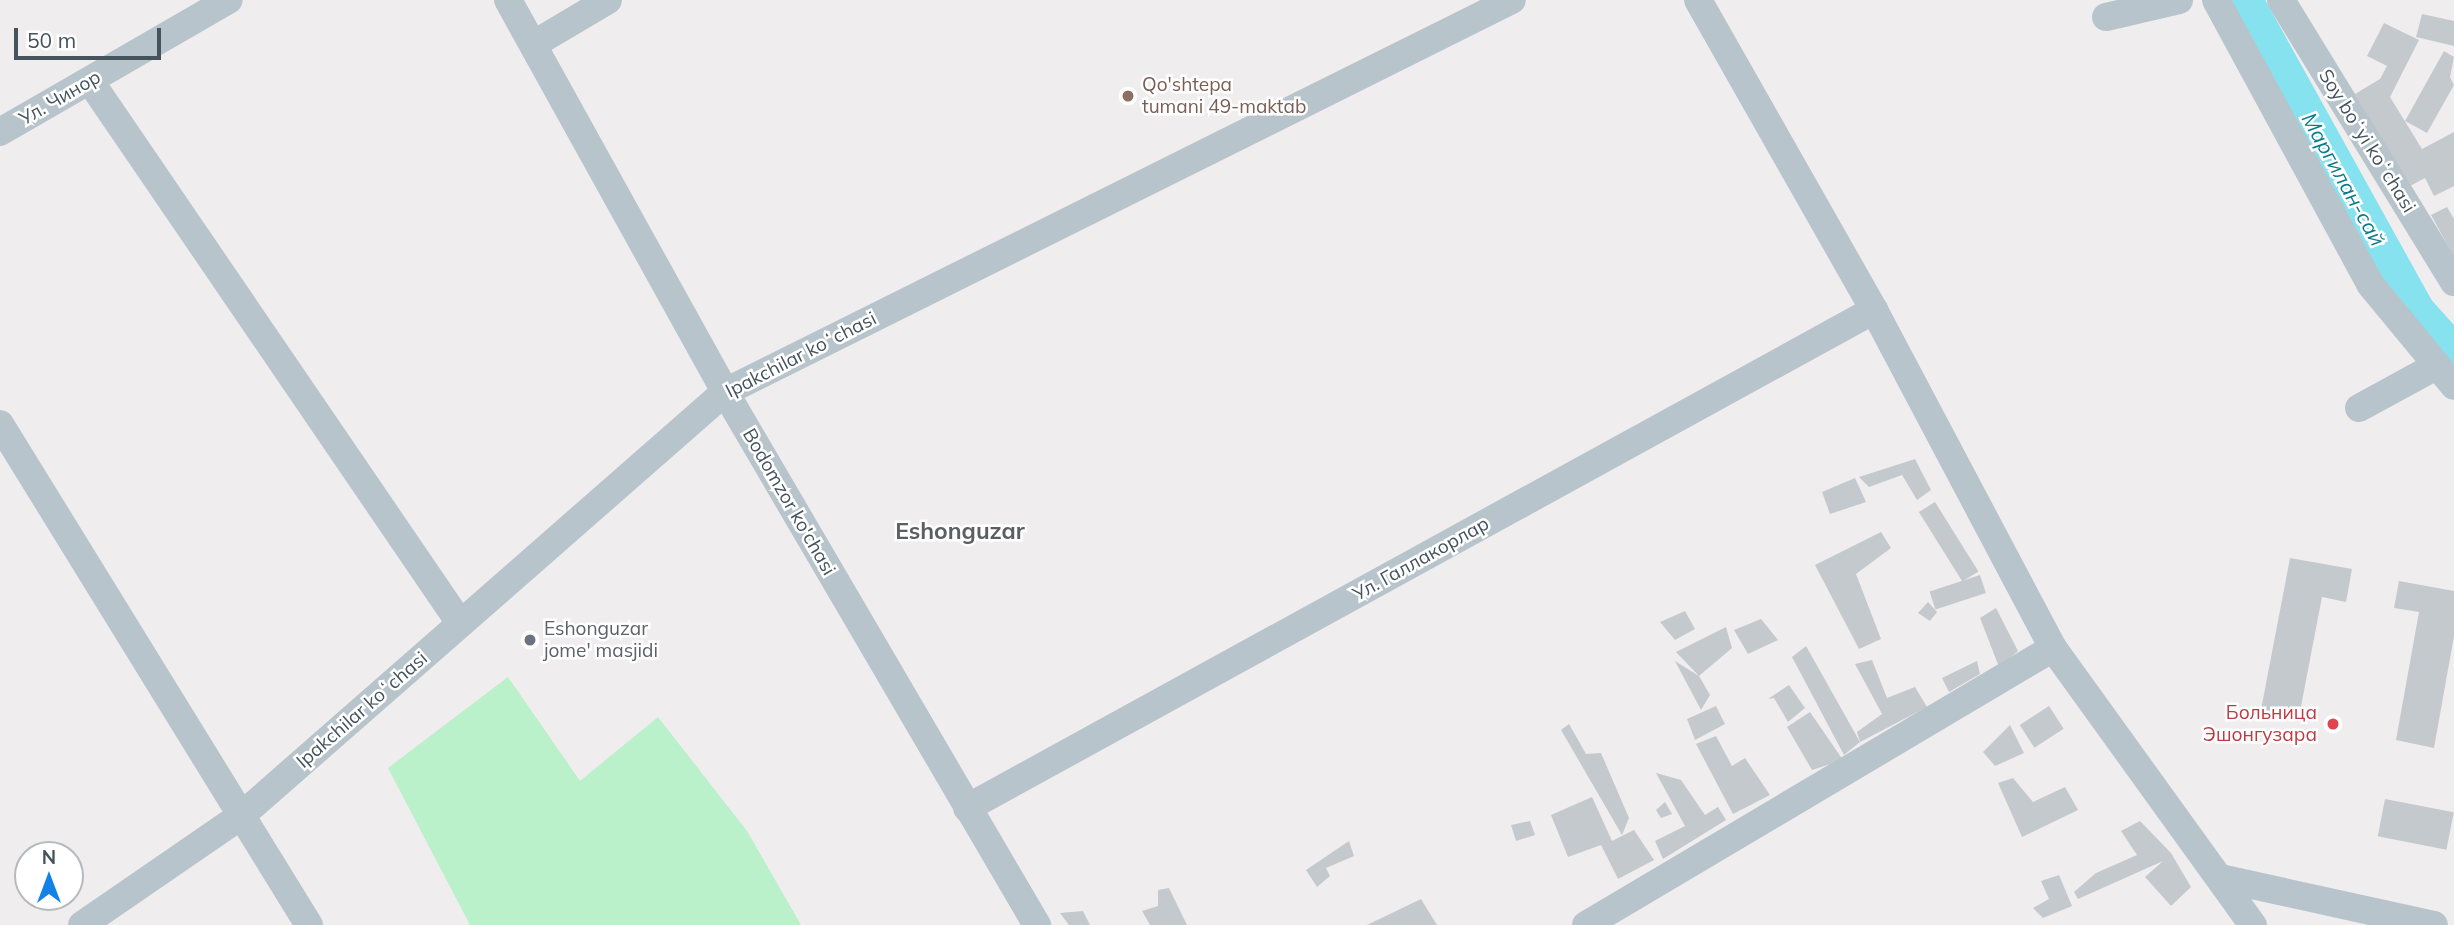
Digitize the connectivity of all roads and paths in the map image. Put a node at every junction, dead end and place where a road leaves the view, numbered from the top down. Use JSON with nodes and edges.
{"nodes":[{"id":1,"x":229,"y":0,"type":"edge"},
{"id":2,"x":508,"y":0,"type":"edge"},
{"id":3,"x":608,"y":0,"type":"edge"},
{"id":4,"x":1512,"y":0,"type":"edge"},
{"id":5,"x":1698,"y":0,"type":"edge"},
{"id":6,"x":2179,"y":0,"type":"edge"},
{"id":7,"x":2216,"y":0,"type":"edge"},
{"id":8,"x":2281,"y":0,"type":"edge"},
{"id":9,"x":2106,"y":17,"type":"dead end"},
{"id":10,"x":534,"y":44,"type":"junction"},
{"id":11,"x":90,"y":80,"type":"junction"},
{"id":12,"x":0,"y":132,"type":"edge"},
{"id":13,"x":2454,"y":282,"type":"edge"},
{"id":14,"x":1874,"y":310,"type":"junction"},
{"id":15,"x":2445,"y":376,"type":"edge"},
{"id":16,"x":725,"y":392,"type":"junction"},
{"id":17,"x":2359,"y":408,"type":"dead end"},
{"id":18,"x":0,"y":424,"type":"edge"},
{"id":19,"x":460,"y":623,"type":"junction"},
{"id":20,"x":2053,"y":648,"type":"junction"},
{"id":21,"x":967,"y":808,"type":"junction"},
{"id":22,"x":242,"y":815,"type":"junction"},
{"id":23,"x":2220,"y":878,"type":"junction"},
{"id":24,"x":82,"y":925,"type":"edge"},
{"id":25,"x":309,"y":925,"type":"edge"},
{"id":26,"x":1037,"y":925,"type":"edge"},
{"id":27,"x":1586,"y":925,"type":"edge"},
{"id":28,"x":2253,"y":925,"type":"edge"},
{"id":29,"x":2434,"y":925,"type":"edge"}],
"edges":[{"from":1,"to":11,"type":"street","name":"Ул. Чинор"},
{"from":2,"to":10,"type":"street","name":"Bodomzor ko'chasi"},
{"from":3,"to":10,"type":"street"},
{"from":4,"to":16,"type":"street","name":"Ipakchilar koʻchasi"},
{"from":5,"to":14,"type":"street"},
{"from":6,"to":9,"type":"street"},
{"from":7,"to":15,"type":"street"},
{"from":8,"to":13,"type":"street","name":"Soy boʻyi koʻchasi"},
{"from":10,"to":16,"type":"street","name":"Bodomzor ko'chasi"},
{"from":11,"to":12,"type":"street","name":"Ул. Чинор"},
{"from":11,"to":19,"type":"street"},
{"from":14,"to":20,"type":"street"},
{"from":14,"to":21,"type":"street","name":"Ул. Галлакорлар"},
{"from":15,"to":17,"type":"street"},
{"from":16,"to":19,"type":"street","name":"Ipakchilar koʻchasi"},
{"from":16,"to":21,"type":"street","name":"Bodomzor ko'chasi"},
{"from":18,"to":22,"type":"street"},
{"from":19,"to":22,"type":"street","name":"Ipakchilar koʻchasi"},
{"from":20,"to":23,"type":"street"},
{"from":20,"to":27,"type":"street"},
{"from":21,"to":26,"type":"street","name":"Bodomzor ko'chasi"},
{"from":22,"to":24,"type":"street","name":"Ipakchilar koʻchasi"},
{"from":22,"to":25,"type":"street"},
{"from":23,"to":28,"type":"street"},
{"from":23,"to":29,"type":"street"}]}
